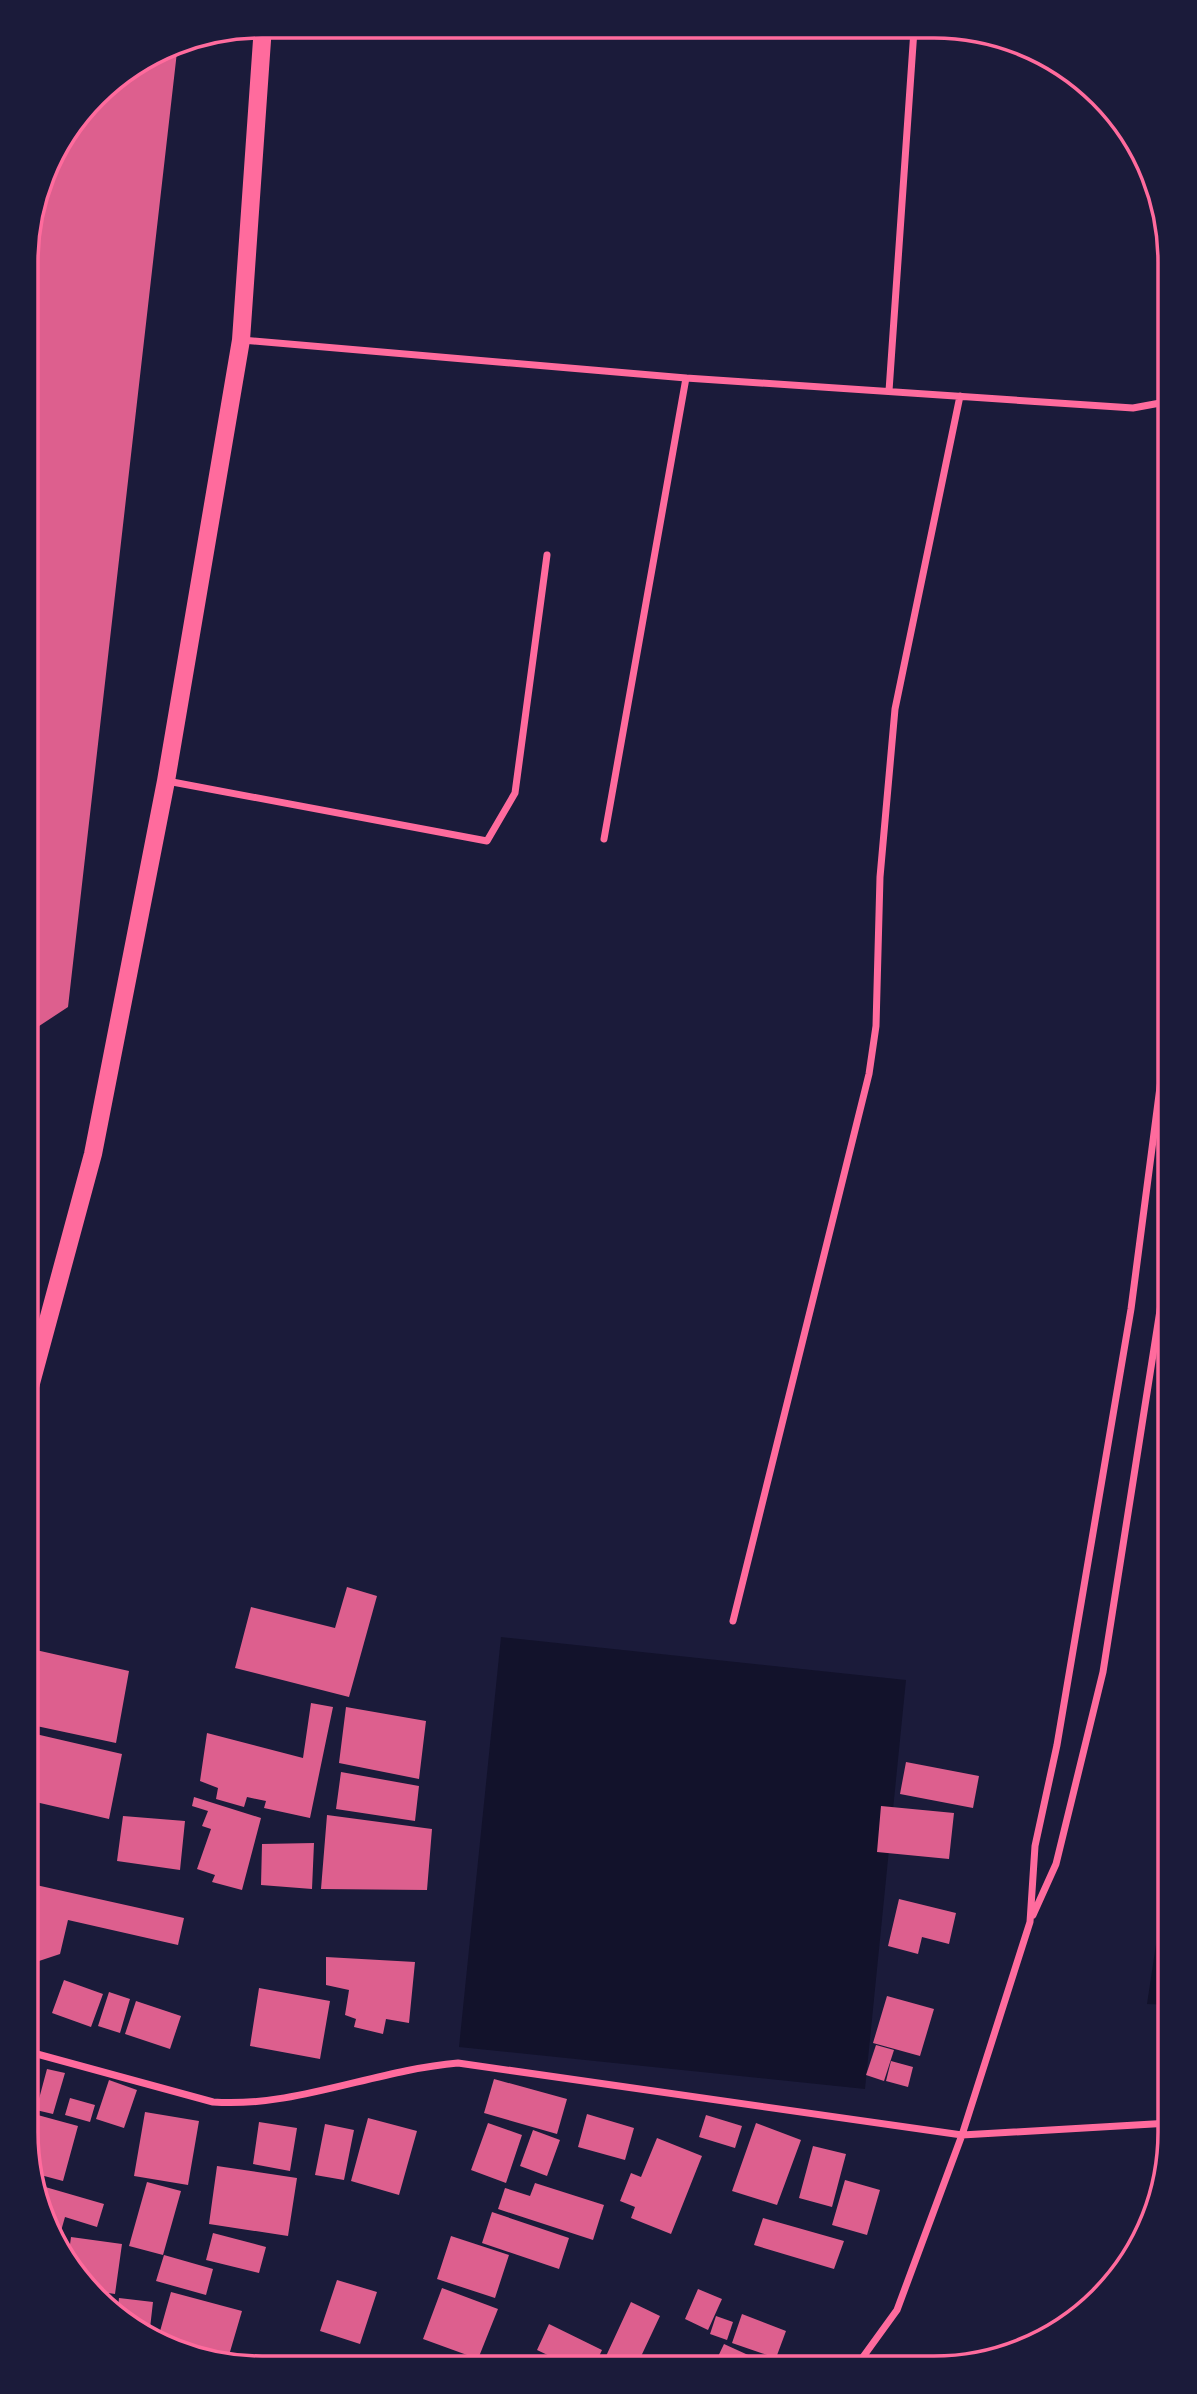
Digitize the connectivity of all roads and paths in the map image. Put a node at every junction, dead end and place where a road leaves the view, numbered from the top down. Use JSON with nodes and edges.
{"nodes":[{"id":1,"x":913,"y":38,"type":"edge"},
{"id":2,"x":262,"y":39,"type":"edge"},
{"id":3,"x":241,"y":340,"type":"junction"},
{"id":4,"x":686,"y":378,"type":"junction"},
{"id":5,"x":889,"y":391,"type":"junction"},
{"id":6,"x":960,"y":396,"type":"junction"},
{"id":7,"x":1158,"y":403,"type":"edge"},
{"id":8,"x":547,"y":555,"type":"dead end"},
{"id":9,"x":166,"y":781,"type":"junction"},
{"id":10,"x":604,"y":839,"type":"dead end"},
{"id":11,"x":1158,"y":1102,"type":"edge"},
{"id":12,"x":1158,"y":1323,"type":"edge"},
{"id":13,"x":38,"y":1356,"type":"edge"},
{"id":14,"x":733,"y":1621,"type":"dead end"},
{"id":15,"x":1030,"y":1922,"type":"junction"},
{"id":16,"x":38,"y":2054,"type":"edge"},
{"id":17,"x":1158,"y":2124,"type":"edge"},
{"id":18,"x":962,"y":2135,"type":"junction"},
{"id":19,"x":864,"y":2356,"type":"edge"}],
"edges":[{"from":1,"to":5,"type":"street"},
{"from":2,"to":3,"type":"main road"},
{"from":3,"to":4,"type":"street"},
{"from":3,"to":9,"type":"main road"},
{"from":4,"to":5,"type":"street"},
{"from":4,"to":10,"type":"street"},
{"from":5,"to":6,"type":"street"},
{"from":6,"to":7,"type":"street"},
{"from":6,"to":14,"type":"street"},
{"from":8,"to":9,"type":"street"},
{"from":9,"to":13,"type":"main road"},
{"from":11,"to":15,"type":"street"},
{"from":12,"to":15,"type":"street"},
{"from":15,"to":18,"type":"street"},
{"from":16,"to":18,"type":"street"},
{"from":17,"to":18,"type":"street"},
{"from":18,"to":19,"type":"street"}]}
